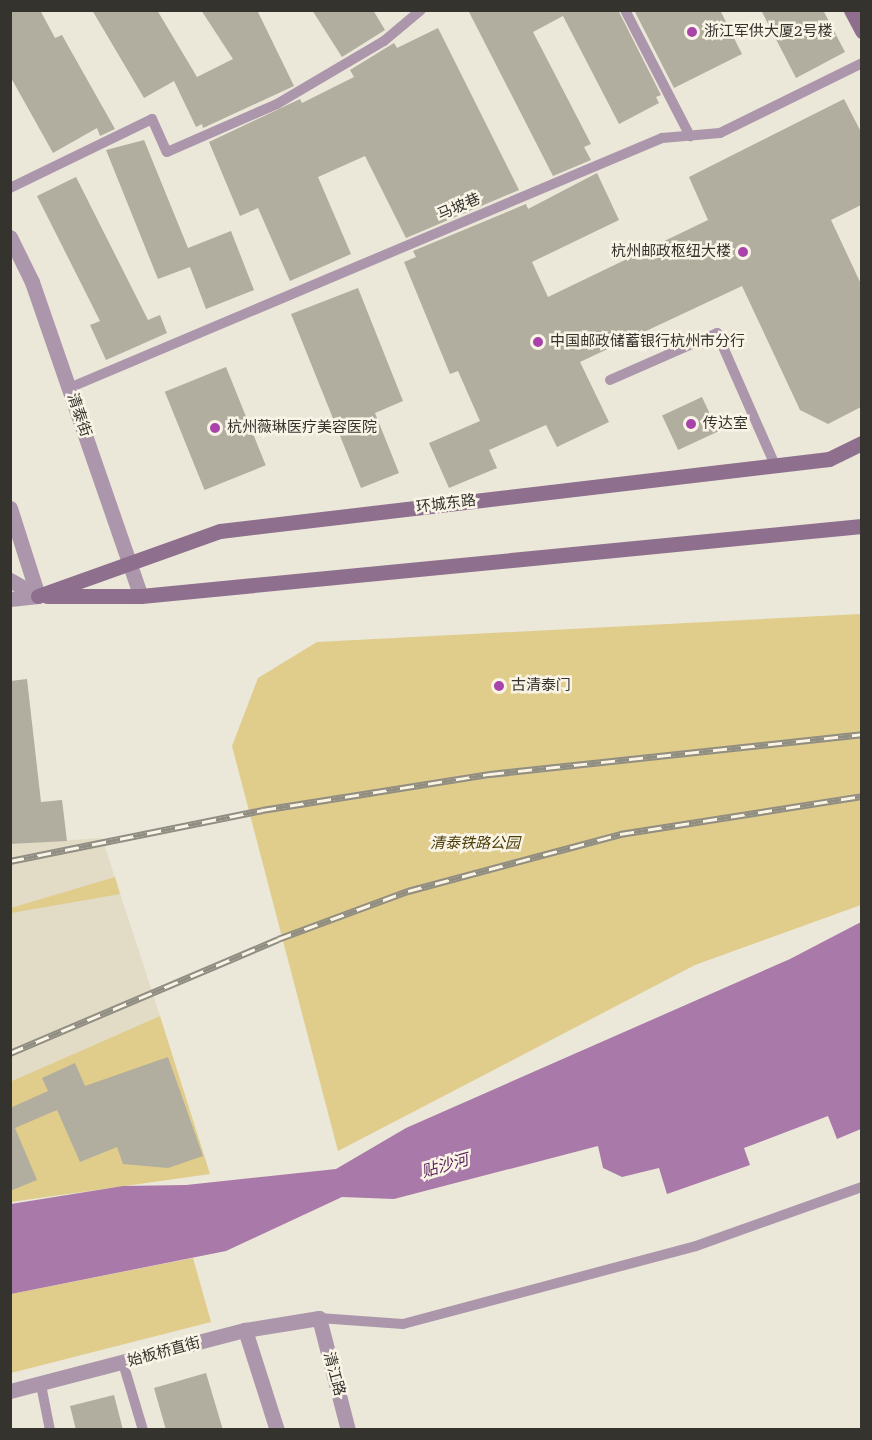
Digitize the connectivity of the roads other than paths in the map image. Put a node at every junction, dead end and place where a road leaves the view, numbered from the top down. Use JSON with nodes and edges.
{"nodes":[{"id":1,"x":421,"y":10,"type":"edge"},
{"id":2,"x":625,"y":10,"type":"edge"},
{"id":3,"x":851,"y":10,"type":"edge"},
{"id":4,"x":861,"y":32,"type":"edge"},
{"id":5,"x":861,"y":63,"type":"edge"},
{"id":6,"x":690,"y":136,"type":"junction"},
{"id":7,"x":10,"y":188,"type":"edge"},
{"id":8,"x":10,"y":237,"type":"edge"},
{"id":9,"x":610,"y":380,"type":"dead end"},
{"id":10,"x":69,"y":388,"type":"junction"},
{"id":11,"x":861,"y":443,"type":"edge"},
{"id":12,"x":775,"y":465,"type":"junction"},
{"id":13,"x":10,"y":508,"type":"edge"},
{"id":14,"x":861,"y":515,"type":"edge"},
{"id":15,"x":861,"y":526,"type":"edge"},
{"id":16,"x":801,"y":532,"type":"junction"},
{"id":17,"x":130,"y":561,"type":"junction"},
{"id":18,"x":10,"y":580,"type":"edge"},
{"id":19,"x":38,"y":596,"type":"junction"},
{"id":20,"x":141,"y":596,"type":"junction"},
{"id":21,"x":10,"y":599,"type":"edge"},
{"id":22,"x":861,"y":1187,"type":"edge"},
{"id":23,"x":319,"y":1318,"type":"junction"},
{"id":24,"x":245,"y":1330,"type":"junction"},
{"id":25,"x":123,"y":1363,"type":"junction"},
{"id":26,"x":41,"y":1385,"type":"junction"},
{"id":27,"x":10,"y":1391,"type":"edge"},
{"id":28,"x":50,"y":1430,"type":"edge"},
{"id":29,"x":143,"y":1430,"type":"edge"},
{"id":30,"x":277,"y":1430,"type":"edge"},
{"id":31,"x":348,"y":1430,"type":"edge"}],
"edges":[{"from":1,"to":7,"type":"lane"},
{"from":2,"to":6,"type":"lane"},
{"from":3,"to":4,"type":"main road"},
{"from":5,"to":6,"type":"lane","name":"马坡巷"},
{"from":6,"to":10,"type":"lane","name":"马坡巷"},
{"from":8,"to":10,"type":"street","name":"清泰街"},
{"from":9,"to":12,"type":"lane"},
{"from":10,"to":17,"type":"street","name":"清泰街"},
{"from":11,"to":12,"type":"main road","name":"环城东路"},
{"from":12,"to":17,"type":"main road","name":"环城东路"},
{"from":13,"to":19,"type":"street"},
{"from":14,"to":16,"type":"main road"},
{"from":15,"to":16,"type":"main road"},
{"from":16,"to":20,"type":"main road","name":"环城东路"},
{"from":17,"to":19,"type":"main road","name":"环城东路"},
{"from":17,"to":20,"type":"street","name":"清泰街"},
{"from":18,"to":19,"type":"street"},
{"from":19,"to":20,"type":"main road","name":"环城东路"},
{"from":19,"to":21,"type":"street","name":"环城东路"},
{"from":22,"to":23,"type":"lane"},
{"from":23,"to":24,"type":"street","name":"始板桥直街"},
{"from":23,"to":31,"type":"street","name":"清江路"},
{"from":24,"to":25,"type":"street","name":"始板桥直街"},
{"from":24,"to":30,"type":"street"},
{"from":25,"to":26,"type":"street","name":"始板桥直街"},
{"from":25,"to":29,"type":"lane"},
{"from":26,"to":27,"type":"street","name":"始板桥直街"},
{"from":26,"to":28,"type":"lane"}]}
